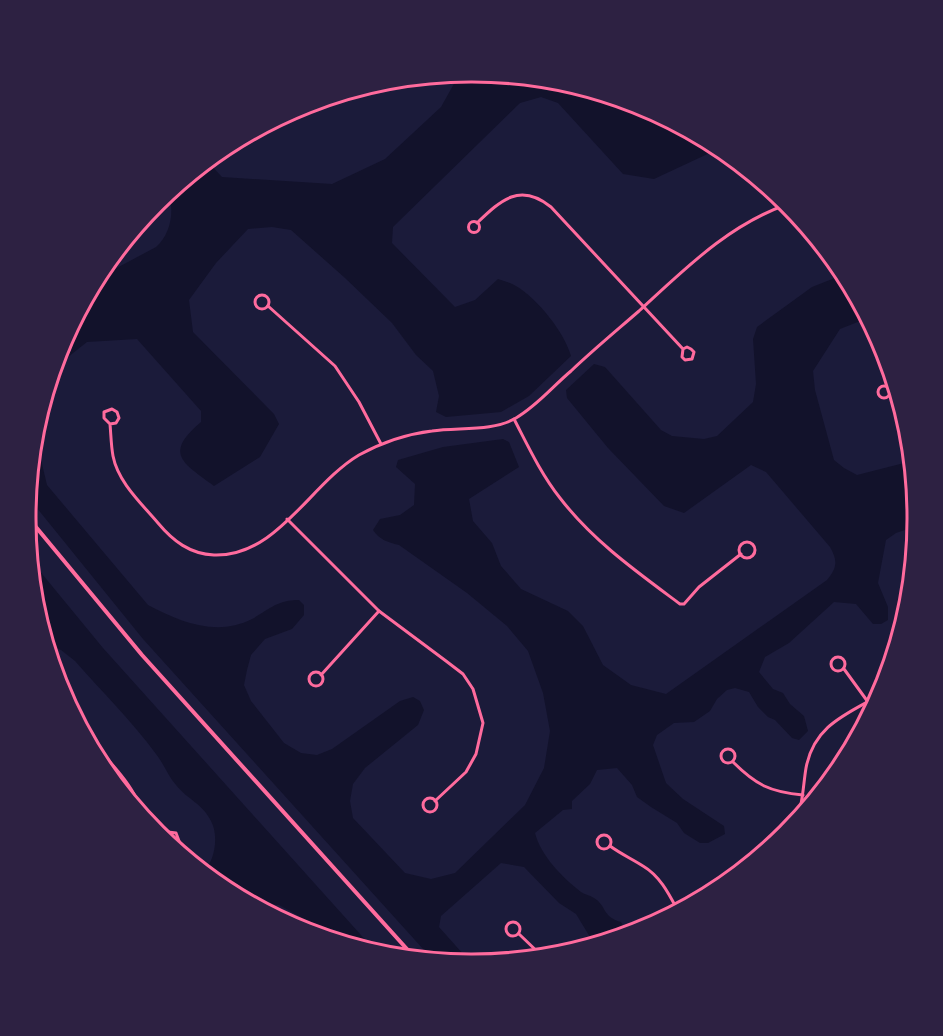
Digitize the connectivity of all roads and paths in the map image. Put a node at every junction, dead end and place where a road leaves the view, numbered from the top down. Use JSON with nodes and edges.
{"nodes":[{"id":1,"x":777,"y":208,"type":"edge"},
{"id":2,"x":477,"y":223,"type":"dead end"},
{"id":3,"x":268,"y":306,"type":"junction"},
{"id":4,"x":643,"y":307,"type":"junction"},
{"id":5,"x":683,"y":349,"type":"junction"},
{"id":6,"x":514,"y":419,"type":"junction"},
{"id":7,"x":110,"y":424,"type":"junction"},
{"id":8,"x":381,"y":444,"type":"junction"},
{"id":9,"x":287,"y":519,"type":"junction"},
{"id":10,"x":36,"y":527,"type":"edge"},
{"id":11,"x":741,"y":554,"type":"junction"},
{"id":12,"x":379,"y":611,"type":"junction"},
{"id":13,"x":844,"y":669,"type":"junction"},
{"id":14,"x":321,"y":675,"type":"junction"},
{"id":15,"x":867,"y":700,"type":"edge"},
{"id":16,"x":866,"y":703,"type":"edge"},
{"id":17,"x":733,"y":762,"type":"junction"},
{"id":18,"x":120,"y":775,"type":"edge"},
{"id":19,"x":134,"y":793,"type":"edge"},
{"id":20,"x":802,"y":795,"type":"junction"},
{"id":21,"x":435,"y":801,"type":"junction"},
{"id":22,"x":801,"y":803,"type":"edge"},
{"id":23,"x":610,"y":846,"type":"junction"},
{"id":24,"x":674,"y":903,"type":"edge"},
{"id":25,"x":519,"y":934,"type":"junction"},
{"id":26,"x":406,"y":948,"type":"edge"},
{"id":27,"x":534,"y":949,"type":"edge"}],
"edges":[{"from":1,"to":4,"type":"street"},
{"from":2,"to":4,"type":"street"},
{"from":3,"to":3,"type":"street"},
{"from":3,"to":8,"type":"street"},
{"from":4,"to":5,"type":"street"},
{"from":4,"to":6,"type":"street"},
{"from":5,"to":5,"type":"street"},
{"from":6,"to":8,"type":"street"},
{"from":6,"to":11,"type":"street"},
{"from":7,"to":7,"type":"street"},
{"from":7,"to":9,"type":"street"},
{"from":8,"to":9,"type":"street"},
{"from":9,"to":12,"type":"street"},
{"from":10,"to":26,"type":"street"},
{"from":11,"to":11,"type":"street"},
{"from":12,"to":14,"type":"street"},
{"from":12,"to":21,"type":"street"},
{"from":13,"to":13,"type":"street"},
{"from":13,"to":15,"type":"street"},
{"from":14,"to":14,"type":"street"},
{"from":16,"to":20,"type":"street"},
{"from":17,"to":17,"type":"street"},
{"from":17,"to":20,"type":"street"},
{"from":18,"to":19,"type":"street"},
{"from":20,"to":22,"type":"street"},
{"from":21,"to":21,"type":"street"},
{"from":23,"to":23,"type":"street"},
{"from":23,"to":24,"type":"street"},
{"from":25,"to":25,"type":"street"},
{"from":25,"to":27,"type":"street"}]}
